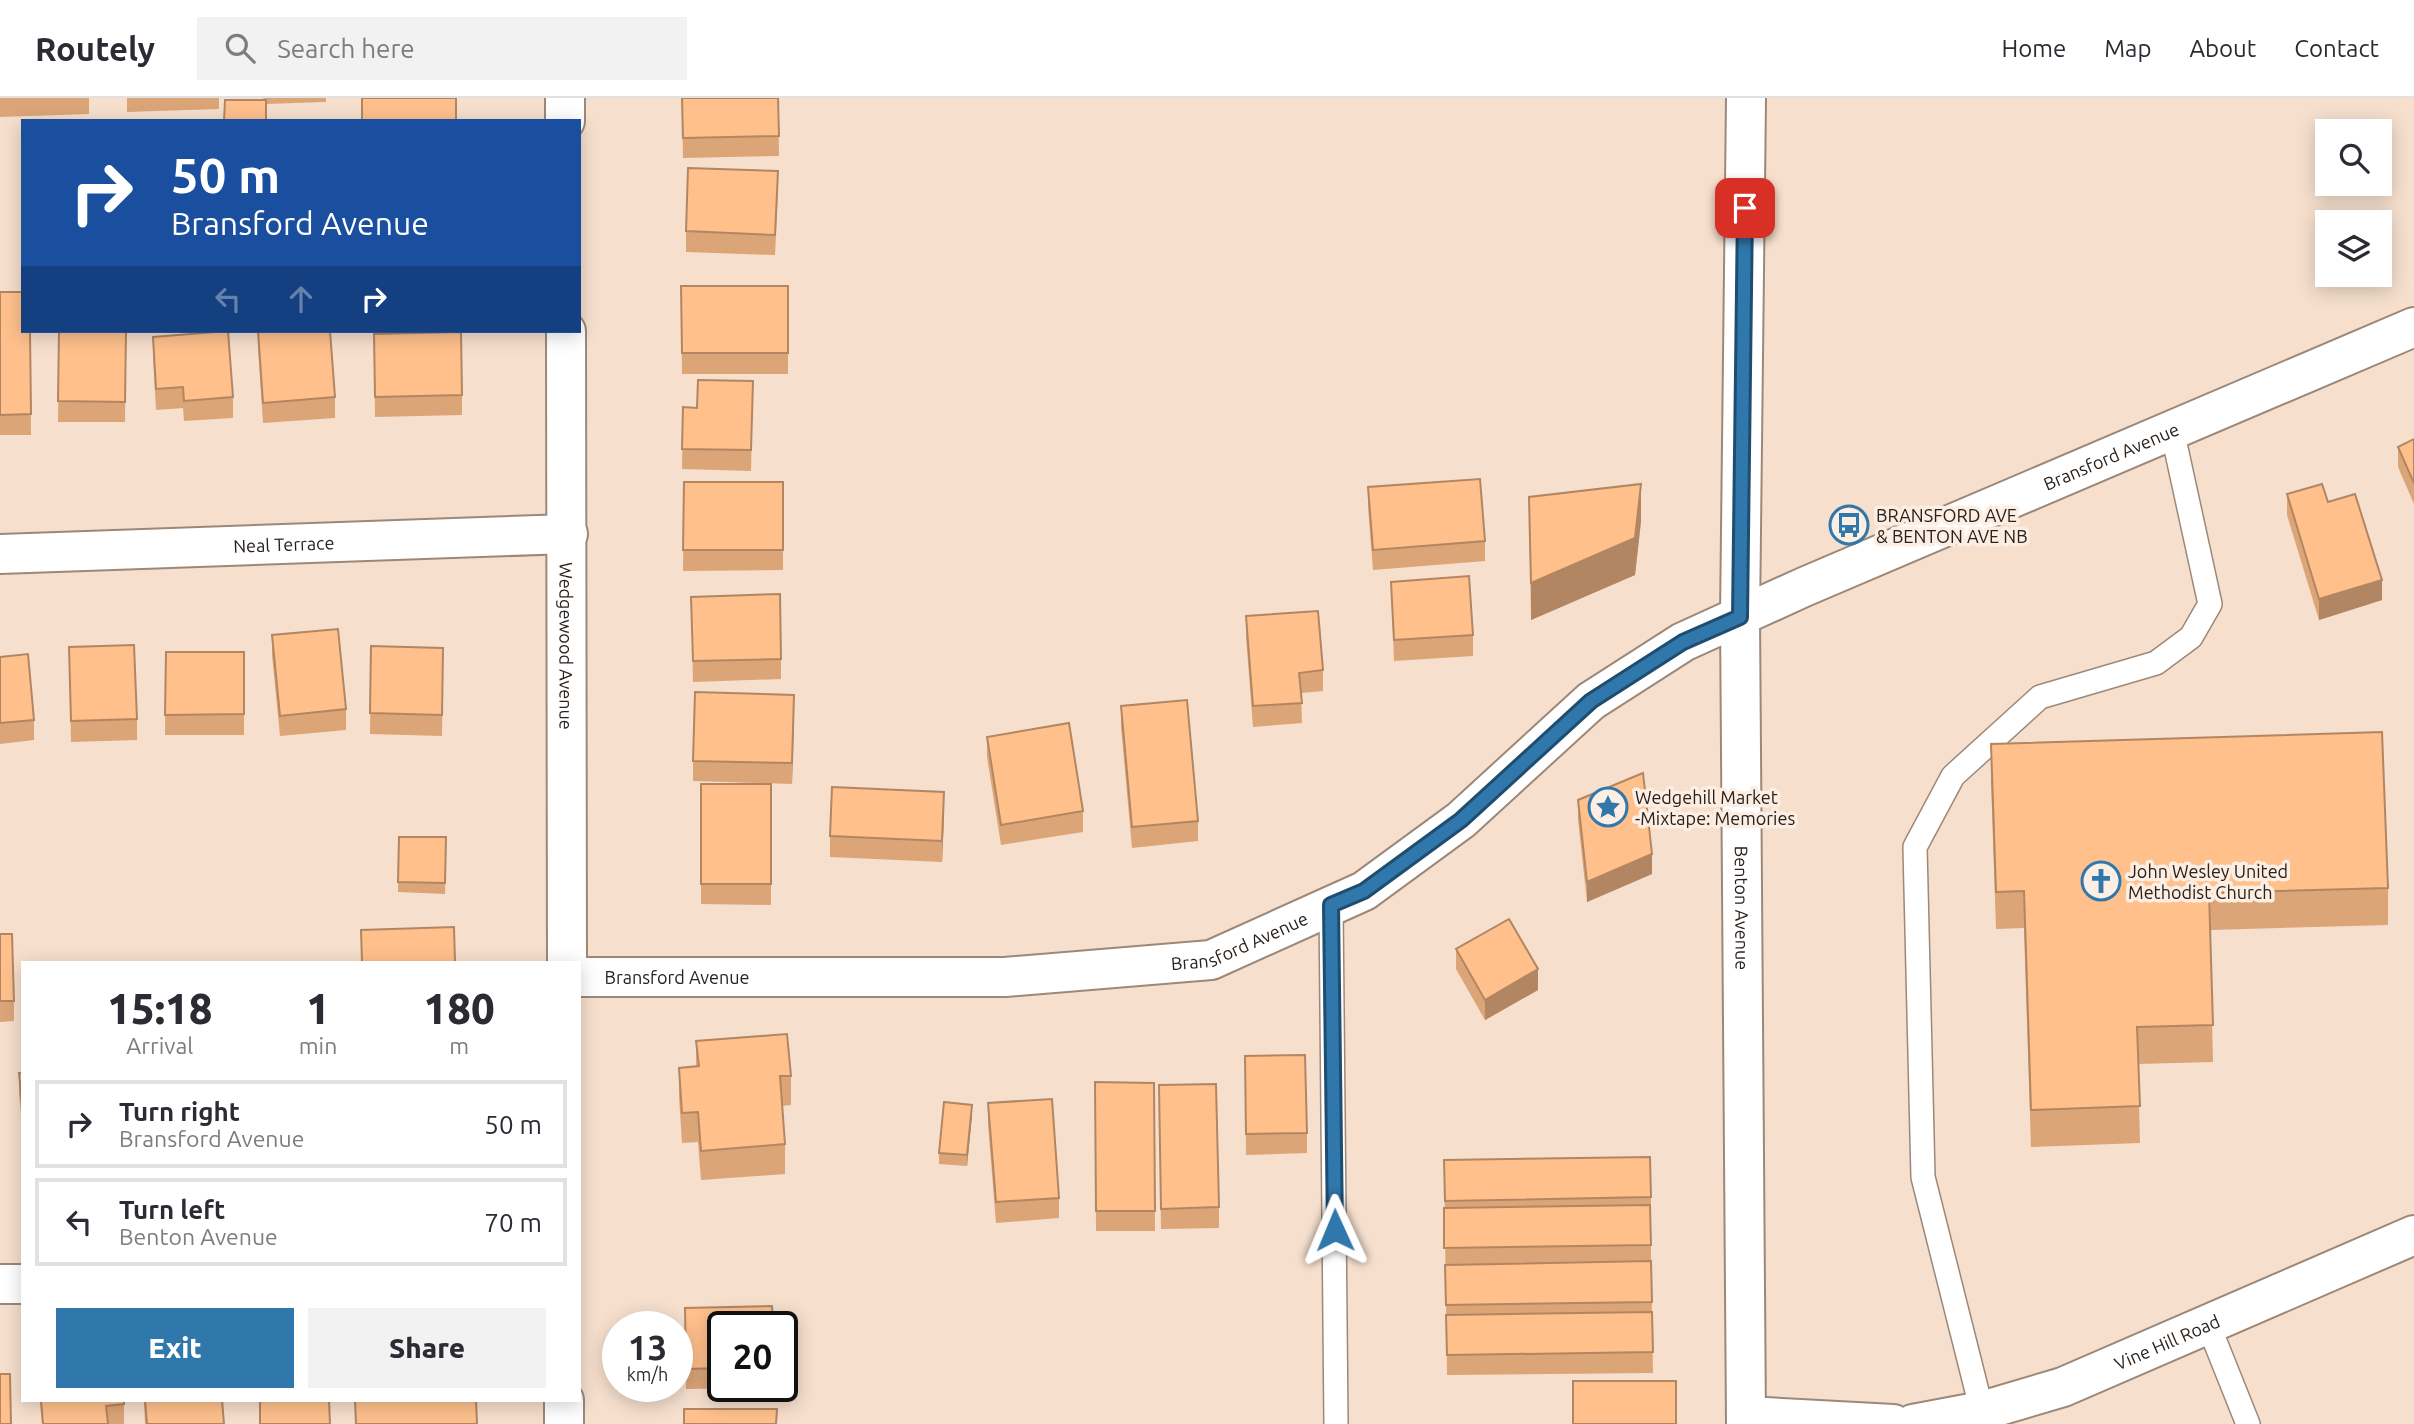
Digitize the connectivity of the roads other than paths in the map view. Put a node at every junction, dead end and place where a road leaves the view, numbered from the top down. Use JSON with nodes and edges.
{"nodes":[{"id":1,"x":565,"y":98,"type":"edge"},
{"id":2,"x":1746,"y":98,"type":"edge"},
{"id":3,"x":565,"y":119,"type":"edge"},
{"id":4,"x":2414,"y":327,"type":"edge"},
{"id":5,"x":566,"y":333,"type":"edge"},
{"id":6,"x":2172,"y":430,"type":"junction"},
{"id":7,"x":568,"y":534,"type":"junction"},
{"id":8,"x":0,"y":554,"type":"edge"},
{"id":9,"x":1740,"y":617,"type":"junction"},
{"id":10,"x":1331,"y":905,"type":"junction"},
{"id":11,"x":567,"y":961,"type":"edge"},
{"id":12,"x":581,"y":978,"type":"edge"},
{"id":13,"x":2414,"y":1236,"type":"edge"},
{"id":14,"x":0,"y":1284,"type":"edge"},
{"id":15,"x":21,"y":1284,"type":"edge"},
{"id":16,"x":2208,"y":1324,"type":"junction"},
{"id":17,"x":564,"y":1402,"type":"edge"},
{"id":18,"x":1982,"y":1411,"type":"junction"},
{"id":19,"x":1746,"y":1420,"type":"edge"},
{"id":20,"x":564,"y":1424,"type":"edge"},
{"id":21,"x":1336,"y":1424,"type":"edge"},
{"id":22,"x":1893,"y":1424,"type":"edge"},
{"id":23,"x":1913,"y":1424,"type":"edge"},
{"id":24,"x":2248,"y":1424,"type":"edge"}],
"edges":[{"from":1,"to":3,"type":"main road"},
{"from":2,"to":9,"type":"main road","name":"Benton Avenue"},
{"from":4,"to":6,"type":"main road","name":"Bransford Avenue"},
{"from":5,"to":7,"type":"main road","name":"Wedgewood Avenue"},
{"from":6,"to":9,"type":"main road","name":"Bransford Avenue"},
{"from":6,"to":18,"type":"lane"},
{"from":7,"to":8,"type":"main road","name":"Neal Terrace"},
{"from":7,"to":11,"type":"main road","name":"Wedgewood Avenue"},
{"from":9,"to":10,"type":"main road","name":"Bransford Avenue"},
{"from":9,"to":19,"type":"main road","name":"Benton Avenue"},
{"from":10,"to":12,"type":"main road","name":"Bransford Avenue"},
{"from":10,"to":21,"type":"lane"},
{"from":13,"to":16,"type":"main road","name":"Vine Hill Road"},
{"from":14,"to":15,"type":"main road"},
{"from":16,"to":18,"type":"main road","name":"Vine Hill Road"},
{"from":16,"to":24,"type":"lane"},
{"from":17,"to":20,"type":"main road"},
{"from":18,"to":23,"type":"main road","name":"Vine Hill Road"},
{"from":19,"to":22,"type":"main road"}]}
